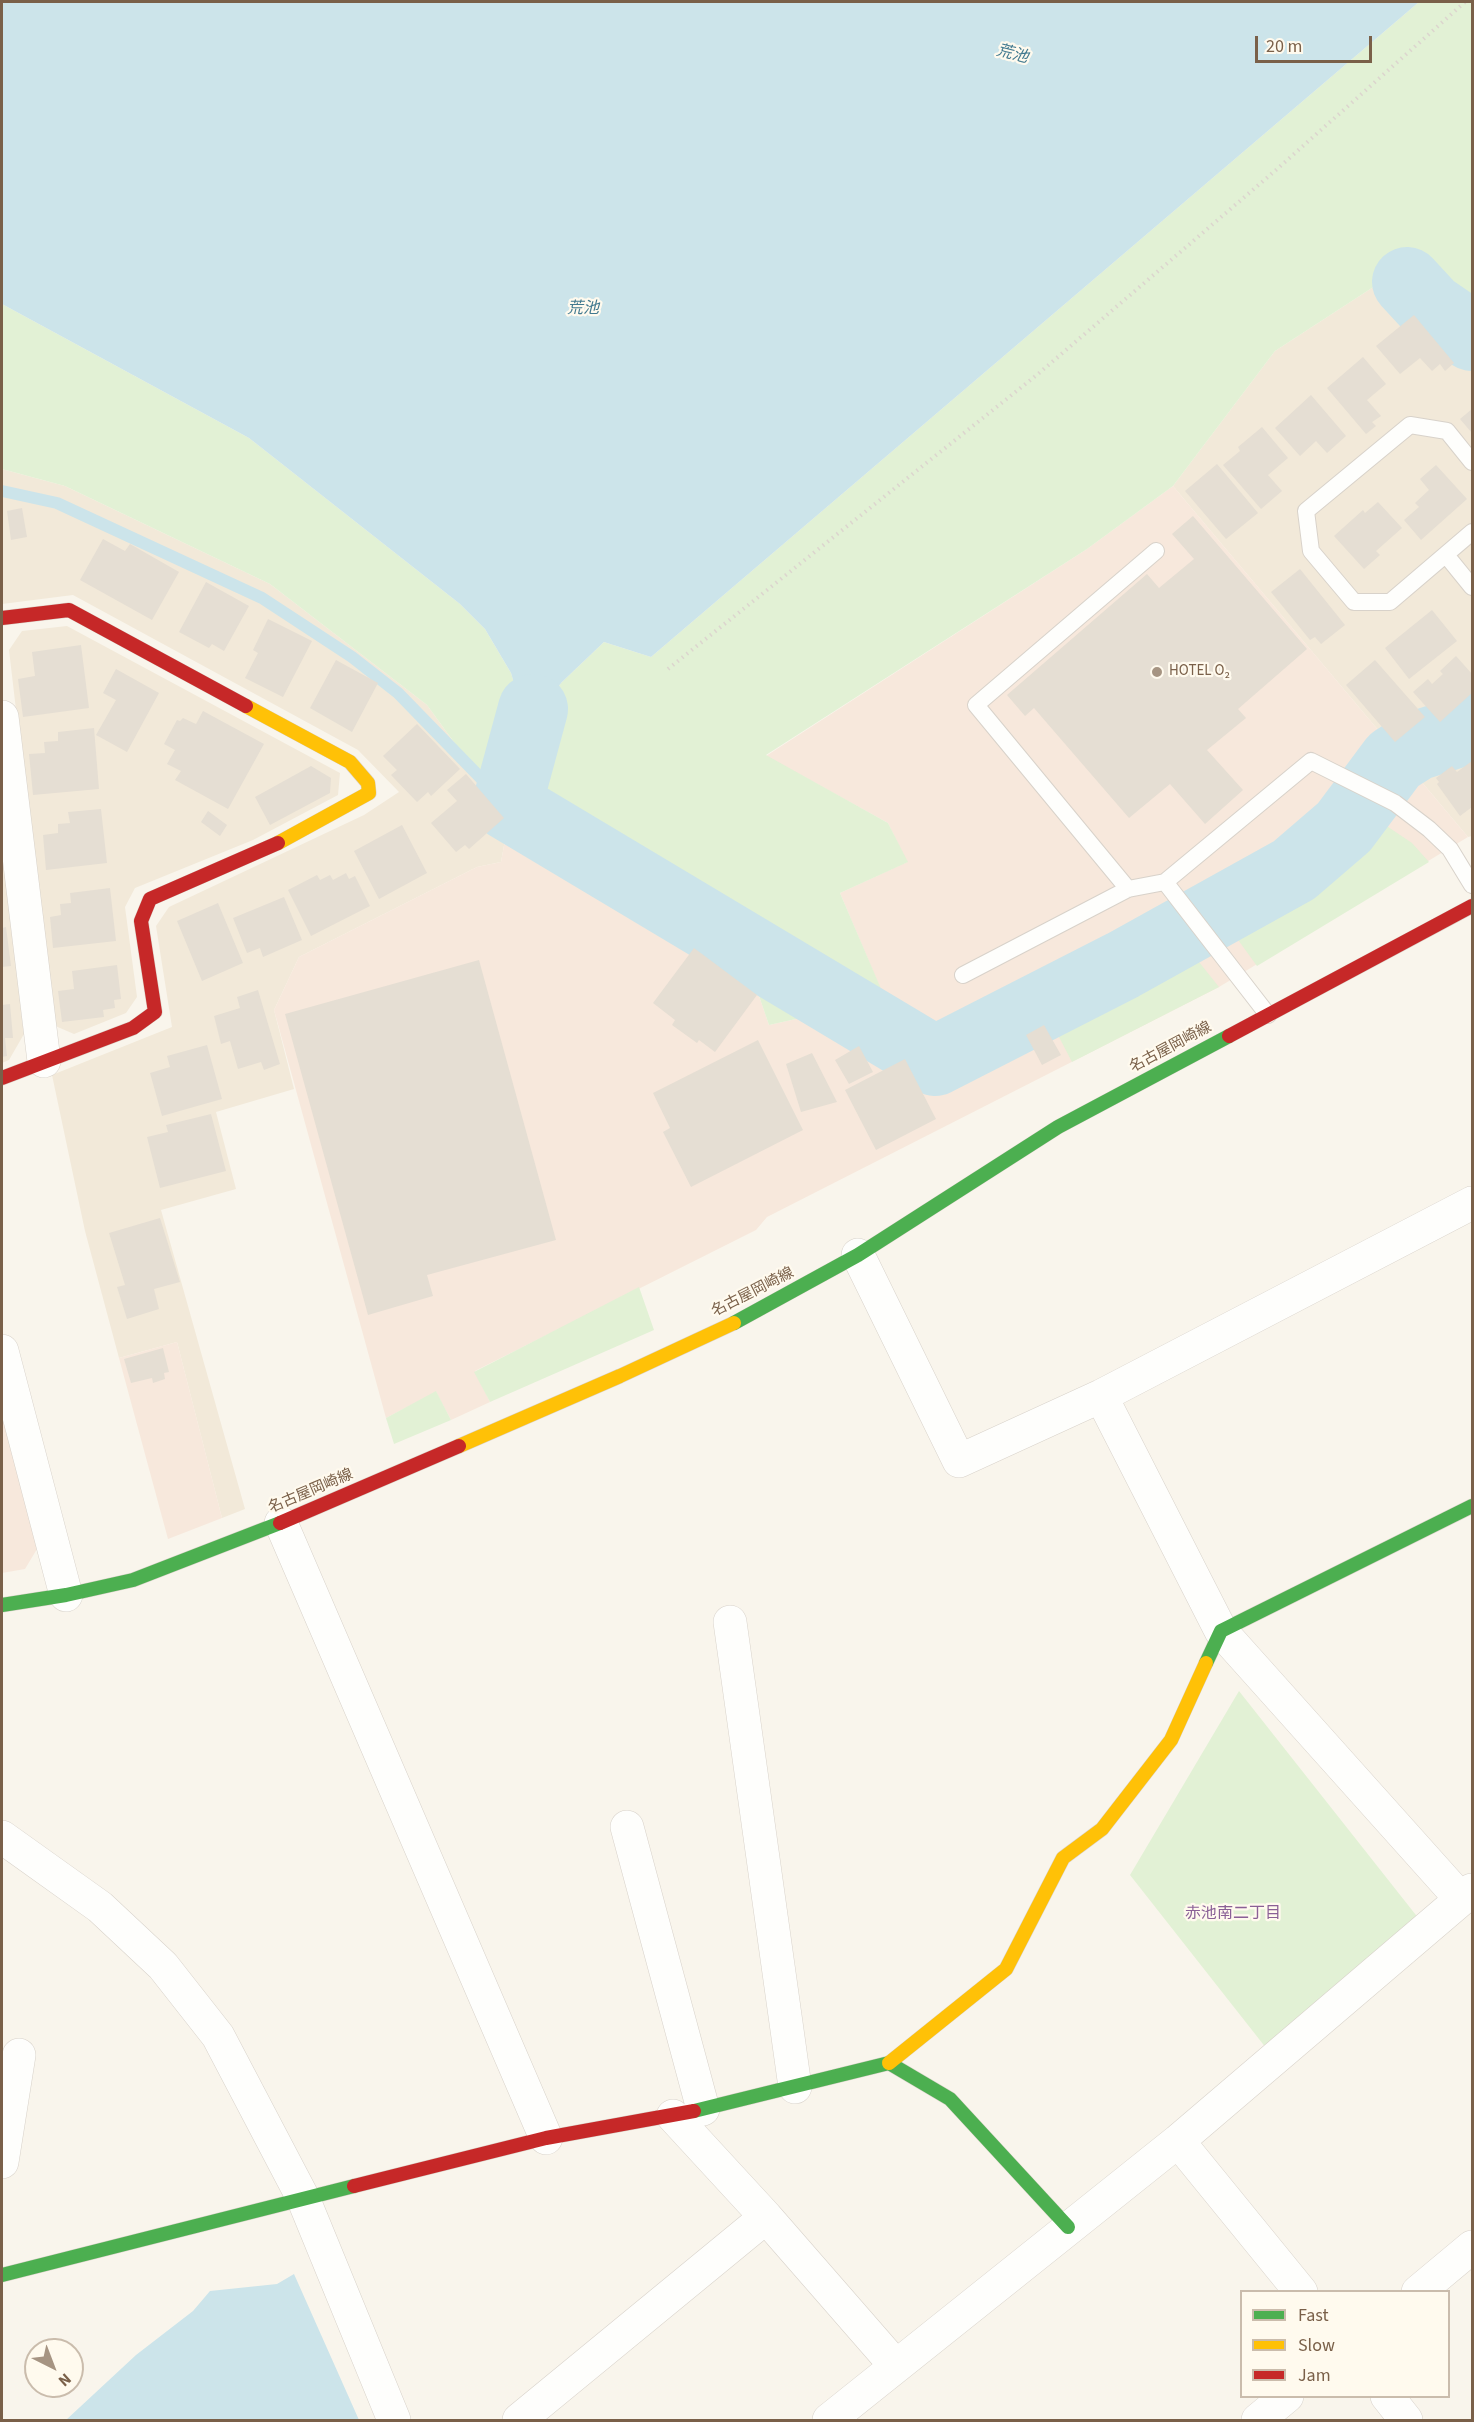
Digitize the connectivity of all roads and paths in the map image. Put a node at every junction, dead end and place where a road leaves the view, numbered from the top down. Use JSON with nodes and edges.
{"nodes":[{"id":1,"x":1465,"y":2,"type":"edge"},
{"id":2,"x":1473,"y":462,"type":"edge"},
{"id":3,"x":1473,"y":532,"type":"edge"},
{"id":4,"x":1156,"y":551,"type":"dead end"},
{"id":5,"x":1446,"y":555,"type":"junction"},
{"id":6,"x":1473,"y":587,"type":"edge"},
{"id":7,"x":2,"y":618,"type":"edge"},
{"id":8,"x":668,"y":669,"type":"dead end"},
{"id":9,"x":2,"y":733,"type":"edge"},
{"id":10,"x":1165,"y":882,"type":"junction"},
{"id":11,"x":1473,"y":885,"type":"edge"},
{"id":12,"x":1128,"y":889,"type":"junction"},
{"id":13,"x":1473,"y":906,"type":"edge"},
{"id":14,"x":963,"y":975,"type":"dead end"},
{"id":15,"x":1268,"y":1015,"type":"junction"},
{"id":16,"x":44,"y":1061,"type":"junction"},
{"id":17,"x":2,"y":1078,"type":"edge"},
{"id":18,"x":1473,"y":1203,"type":"edge"},
{"id":19,"x":858,"y":1255,"type":"junction"},
{"id":20,"x":2,"y":1352,"type":"edge"},
{"id":21,"x":1101,"y":1396,"type":"junction"},
{"id":22,"x":1473,"y":1506,"type":"edge"},
{"id":23,"x":281,"y":1523,"type":"junction"},
{"id":24,"x":66,"y":1595,"type":"junction"},
{"id":25,"x":2,"y":1605,"type":"edge"},
{"id":26,"x":730,"y":1622,"type":"dead end"},
{"id":27,"x":1221,"y":1632,"type":"junction"},
{"id":28,"x":627,"y":1827,"type":"dead end"},
{"id":29,"x":2,"y":1837,"type":"edge"},
{"id":30,"x":1467,"y":1894,"type":"edge"},
{"id":31,"x":19,"y":2055,"type":"dead end"},
{"id":32,"x":889,"y":2063,"type":"junction"},
{"id":33,"x":795,"y":2086,"type":"junction"},
{"id":34,"x":688,"y":2112,"type":"junction"},
{"id":35,"x":546,"y":2138,"type":"junction"},
{"id":36,"x":1178,"y":2140,"type":"junction"},
{"id":37,"x":2,"y":2162,"type":"edge"},
{"id":38,"x":303,"y":2198,"type":"junction"},
{"id":39,"x":766,"y":2217,"type":"junction"},
{"id":40,"x":1068,"y":2227,"type":"junction"},
{"id":41,"x":1473,"y":2247,"type":"edge"},
{"id":42,"x":2,"y":2275,"type":"edge"},
{"id":43,"x":1299,"y":2290,"type":"edge"},
{"id":44,"x":1420,"y":2290,"type":"edge"},
{"id":45,"x":895,"y":2365,"type":"junction"},
{"id":46,"x":1286,"y":2398,"type":"edge"},
{"id":47,"x":1388,"y":2398,"type":"edge"},
{"id":48,"x":394,"y":2421,"type":"edge"},
{"id":49,"x":519,"y":2421,"type":"edge"},
{"id":50,"x":829,"y":2421,"type":"edge"},
{"id":51,"x":1258,"y":2421,"type":"edge"},
{"id":52,"x":1406,"y":2421,"type":"edge"}],
"edges":[{"from":1,"to":8,"type":"path"},
{"from":2,"to":5,"type":"lane"},
{"from":3,"to":5,"type":"lane"},
{"from":4,"to":12,"type":"lane"},
{"from":5,"to":6,"type":"lane"},
{"from":7,"to":16,"type":"street"},
{"from":9,"to":16,"type":"street"},
{"from":10,"to":11,"type":"lane"},
{"from":10,"to":12,"type":"lane"},
{"from":10,"to":15,"type":"lane"},
{"from":12,"to":14,"type":"lane"},
{"from":13,"to":15,"type":"street","name":"名古屋岡崎線"},
{"from":15,"to":19,"type":"street","name":"名古屋岡崎線"},
{"from":16,"to":17,"type":"street"},
{"from":18,"to":21,"type":"street"},
{"from":19,"to":21,"type":"street"},
{"from":19,"to":23,"type":"street","name":"名古屋岡崎線"},
{"from":20,"to":24,"type":"street"},
{"from":21,"to":27,"type":"street"},
{"from":22,"to":27,"type":"street"},
{"from":23,"to":24,"type":"street","name":"名古屋岡崎線"},
{"from":23,"to":35,"type":"street"},
{"from":24,"to":25,"type":"street","name":"名古屋岡崎線"},
{"from":26,"to":33,"type":"street"},
{"from":27,"to":30,"type":"street"},
{"from":27,"to":32,"type":"street"},
{"from":28,"to":34,"type":"street"},
{"from":29,"to":38,"type":"street"},
{"from":30,"to":36,"type":"street"},
{"from":31,"to":37,"type":"street"},
{"from":32,"to":33,"type":"street"},
{"from":32,"to":40,"type":"street"},
{"from":33,"to":34,"type":"street"},
{"from":34,"to":35,"type":"street"},
{"from":34,"to":39,"type":"street"},
{"from":35,"to":38,"type":"street"},
{"from":36,"to":40,"type":"street"},
{"from":36,"to":43,"type":"street"},
{"from":38,"to":42,"type":"street"},
{"from":38,"to":48,"type":"street"},
{"from":39,"to":45,"type":"street"},
{"from":39,"to":49,"type":"street"},
{"from":40,"to":45,"type":"street"},
{"from":41,"to":44,"type":"street"},
{"from":45,"to":50,"type":"street"},
{"from":46,"to":51,"type":"street"},
{"from":47,"to":52,"type":"street"}]}
